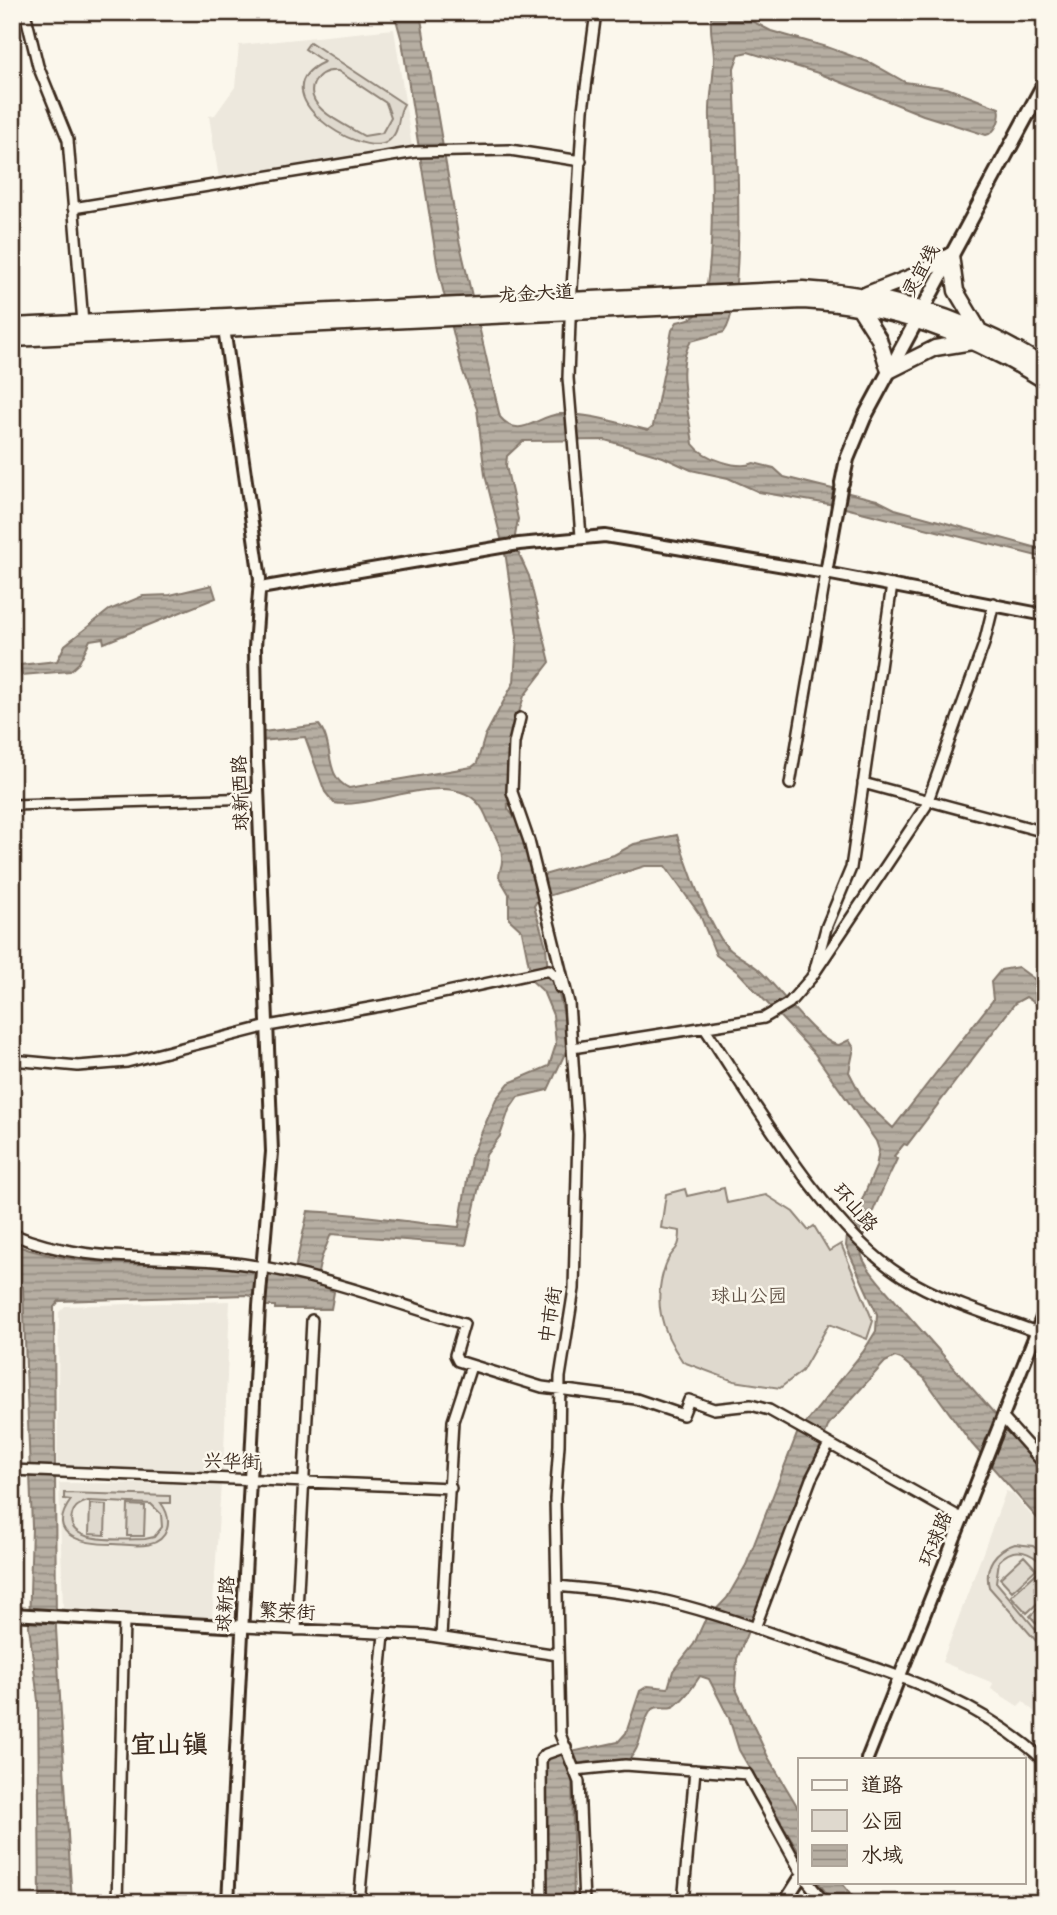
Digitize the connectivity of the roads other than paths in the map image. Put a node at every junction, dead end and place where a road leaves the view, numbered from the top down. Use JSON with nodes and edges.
{"nodes":[{"id":1,"x":25,"y":12,"type":"edge"},
{"id":2,"x":596,"y":12,"type":"edge"},
{"id":3,"x":1045,"y":82,"type":"edge"},
{"id":4,"x":580,"y":161,"type":"junction"},
{"id":5,"x":73,"y":208,"type":"junction"},
{"id":6,"x":951,"y":254,"type":"junction"},
{"id":7,"x":861,"y":300,"type":"junction"},
{"id":8,"x":571,"y":305,"type":"junction"},
{"id":9,"x":919,"y":314,"type":"junction"},
{"id":10,"x":223,"y":322,"type":"junction"},
{"id":11,"x":83,"y":323,"type":"junction"},
{"id":12,"x":12,"y":326,"type":"edge"},
{"id":13,"x":979,"y":337,"type":"junction"},
{"id":14,"x":12,"y":339,"type":"edge"},
{"id":15,"x":1045,"y":367,"type":"edge"},
{"id":16,"x":889,"y":370,"type":"junction"},
{"id":17,"x":1045,"y":381,"type":"edge"},
{"id":18,"x":842,"y":483,"type":"joint"},
{"id":19,"x":580,"y":537,"type":"junction"},
{"id":20,"x":826,"y":573,"type":"junction"},
{"id":21,"x":892,"y":585,"type":"junction"},
{"id":22,"x":260,"y":588,"type":"junction"},
{"id":23,"x":994,"y":603,"type":"junction"},
{"id":24,"x":1045,"y":615,"type":"edge"},
{"id":25,"x":520,"y":718,"type":"dead end"},
{"id":26,"x":863,"y":783,"type":"junction"},
{"id":27,"x":790,"y":784,"type":"dead end"},
{"id":28,"x":258,"y":798,"type":"junction"},
{"id":29,"x":929,"y":800,"type":"junction"},
{"id":30,"x":12,"y":805,"type":"edge"},
{"id":31,"x":1045,"y":832,"type":"edge"},
{"id":32,"x":814,"y":974,"type":"junction"},
{"id":33,"x":569,"y":1020,"type":"junction"},
{"id":34,"x":268,"y":1026,"type":"junction"},
{"id":35,"x":704,"y":1027,"type":"junction"},
{"id":36,"x":572,"y":1048,"type":"junction"},
{"id":37,"x":12,"y":1060,"type":"edge"},
{"id":38,"x":12,"y":1234,"type":"edge"},
{"id":39,"x":263,"y":1269,"type":"junction"},
{"id":40,"x":259,"y":1307,"type":"joint"},
{"id":41,"x":1045,"y":1310,"type":"edge"},
{"id":42,"x":312,"y":1320,"type":"dead end"},
{"id":43,"x":1041,"y":1333,"type":"edge"},
{"id":44,"x":471,"y":1366,"type":"junction"},
{"id":45,"x":559,"y":1389,"type":"junction"},
{"id":46,"x":1002,"y":1419,"type":"junction"},
{"id":47,"x":827,"y":1443,"type":"junction"},
{"id":48,"x":1045,"y":1465,"type":"edge"},
{"id":49,"x":12,"y":1470,"type":"edge"},
{"id":50,"x":251,"y":1480,"type":"junction"},
{"id":51,"x":303,"y":1482,"type":"junction"},
{"id":52,"x":451,"y":1488,"type":"junction"},
{"id":53,"x":963,"y":1519,"type":"junction"},
{"id":54,"x":557,"y":1586,"type":"junction"},
{"id":55,"x":12,"y":1614,"type":"edge"},
{"id":56,"x":124,"y":1621,"type":"junction"},
{"id":57,"x":243,"y":1627,"type":"junction"},
{"id":58,"x":754,"y":1628,"type":"junction"},
{"id":59,"x":296,"y":1630,"type":"junction"},
{"id":60,"x":383,"y":1634,"type":"junction"},
{"id":61,"x":441,"y":1637,"type":"junction"},
{"id":62,"x":558,"y":1655,"type":"junction"},
{"id":63,"x":900,"y":1678,"type":"junction"},
{"id":64,"x":566,"y":1749,"type":"junction"},
{"id":65,"x":867,"y":1758,"type":"edge"},
{"id":66,"x":1045,"y":1761,"type":"edge"},
{"id":67,"x":575,"y":1769,"type":"junction"},
{"id":68,"x":695,"y":1770,"type":"junction"},
{"id":69,"x":798,"y":1866,"type":"edge"},
{"id":70,"x":798,"y":1881,"type":"edge"},
{"id":71,"x":810,"y":1884,"type":"edge"},
{"id":72,"x":117,"y":1903,"type":"edge"},
{"id":73,"x":228,"y":1903,"type":"edge"},
{"id":74,"x":359,"y":1903,"type":"edge"},
{"id":75,"x":542,"y":1903,"type":"edge"},
{"id":76,"x":584,"y":1903,"type":"edge"},
{"id":77,"x":683,"y":1903,"type":"edge"},
{"id":78,"x":784,"y":1903,"type":"edge"},
{"id":79,"x":825,"y":1903,"type":"edge"}],
"edges":[{"from":1,"to":5,"type":"street"},
{"from":2,"to":4,"type":"street"},
{"from":3,"to":6,"type":"main road","name":"灵宜线"},
{"from":4,"to":5,"type":"street"},
{"from":4,"to":8,"type":"street"},
{"from":5,"to":11,"type":"street"},
{"from":6,"to":7,"type":"main road"},
{"from":6,"to":9,"type":"main road","name":"灵宜线"},
{"from":6,"to":13,"type":"main road"},
{"from":7,"to":8,"type":"main road","name":"龙金大道"},
{"from":7,"to":9,"type":"main road","name":"龙金大道"},
{"from":7,"to":16,"type":"main road"},
{"from":8,"to":10,"type":"main road","name":"龙金大道"},
{"from":8,"to":19,"type":"street"},
{"from":9,"to":13,"type":"main road","name":"龙金大道"},
{"from":9,"to":16,"type":"main road","name":"灵宜线"},
{"from":10,"to":11,"type":"main road","name":"龙金大道"},
{"from":10,"to":14,"type":"main road","name":"龙金大道"},
{"from":10,"to":22,"type":"street","name":"球新西路"},
{"from":11,"to":12,"type":"main road","name":"龙金大道"},
{"from":13,"to":15,"type":"main road","name":"龙金大道"},
{"from":13,"to":16,"type":"main road"},
{"from":13,"to":17,"type":"main road","name":"龙金大道"},
{"from":16,"to":18,"type":"main road","name":"灵宜线"},
{"from":18,"to":20,"type":"street"},
{"from":19,"to":20,"type":"street"},
{"from":19,"to":22,"type":"street"},
{"from":20,"to":21,"type":"street"},
{"from":20,"to":27,"type":"street"},
{"from":21,"to":23,"type":"street"},
{"from":21,"to":26,"type":"street"},
{"from":22,"to":28,"type":"street","name":"球新西路"},
{"from":23,"to":24,"type":"street"},
{"from":23,"to":29,"type":"street"},
{"from":25,"to":33,"type":"street"},
{"from":26,"to":29,"type":"street"},
{"from":26,"to":32,"type":"street"},
{"from":28,"to":30,"type":"street"},
{"from":28,"to":34,"type":"street","name":"球新西路"},
{"from":29,"to":31,"type":"street"},
{"from":29,"to":32,"type":"street"},
{"from":32,"to":35,"type":"street"},
{"from":33,"to":34,"type":"street"},
{"from":33,"to":36,"type":"street","name":"中市街"},
{"from":34,"to":37,"type":"street"},
{"from":34,"to":39,"type":"street","name":"球新西路"},
{"from":35,"to":36,"type":"street"},
{"from":35,"to":43,"type":"street","name":"环山路"},
{"from":36,"to":45,"type":"street","name":"中市街"},
{"from":38,"to":39,"type":"street"},
{"from":39,"to":40,"type":"street","name":"球新西路"},
{"from":39,"to":44,"type":"street"},
{"from":40,"to":50,"type":"street","name":"球新路"},
{"from":41,"to":43,"type":"street","name":"环球路"},
{"from":42,"to":51,"type":"street"},
{"from":43,"to":46,"type":"street","name":"环球路"},
{"from":44,"to":45,"type":"street"},
{"from":44,"to":52,"type":"street"},
{"from":45,"to":47,"type":"street"},
{"from":45,"to":54,"type":"street","name":"中市街"},
{"from":46,"to":48,"type":"street"},
{"from":46,"to":53,"type":"street","name":"环球路"},
{"from":47,"to":53,"type":"street"},
{"from":47,"to":58,"type":"street"},
{"from":49,"to":50,"type":"street","name":"兴华街"},
{"from":50,"to":51,"type":"street","name":"兴华街"},
{"from":50,"to":57,"type":"street","name":"球新路"},
{"from":51,"to":52,"type":"street","name":"兴华街"},
{"from":51,"to":59,"type":"street"},
{"from":52,"to":61,"type":"street"},
{"from":53,"to":63,"type":"street","name":"环球路"},
{"from":54,"to":58,"type":"street"},
{"from":54,"to":62,"type":"street","name":"中市街"},
{"from":55,"to":56,"type":"street","name":"繁荣街"},
{"from":56,"to":57,"type":"street","name":"繁荣街"},
{"from":56,"to":72,"type":"street"},
{"from":57,"to":59,"type":"street","name":"繁荣街"},
{"from":57,"to":73,"type":"street","name":"球新路"},
{"from":58,"to":63,"type":"street"},
{"from":59,"to":60,"type":"street","name":"繁荣街"},
{"from":60,"to":61,"type":"street","name":"繁荣街"},
{"from":60,"to":74,"type":"street"},
{"from":61,"to":62,"type":"street","name":"繁荣街"},
{"from":62,"to":64,"type":"street","name":"中市街"},
{"from":63,"to":65,"type":"street","name":"环球路"},
{"from":63,"to":66,"type":"street"},
{"from":64,"to":67,"type":"street","name":"中市街"},
{"from":64,"to":75,"type":"street"},
{"from":67,"to":68,"type":"street"},
{"from":67,"to":76,"type":"street","name":"中市街"},
{"from":68,"to":69,"type":"street"},
{"from":68,"to":77,"type":"street"},
{"from":70,"to":78,"type":"street"},
{"from":71,"to":79,"type":"street"}]}
